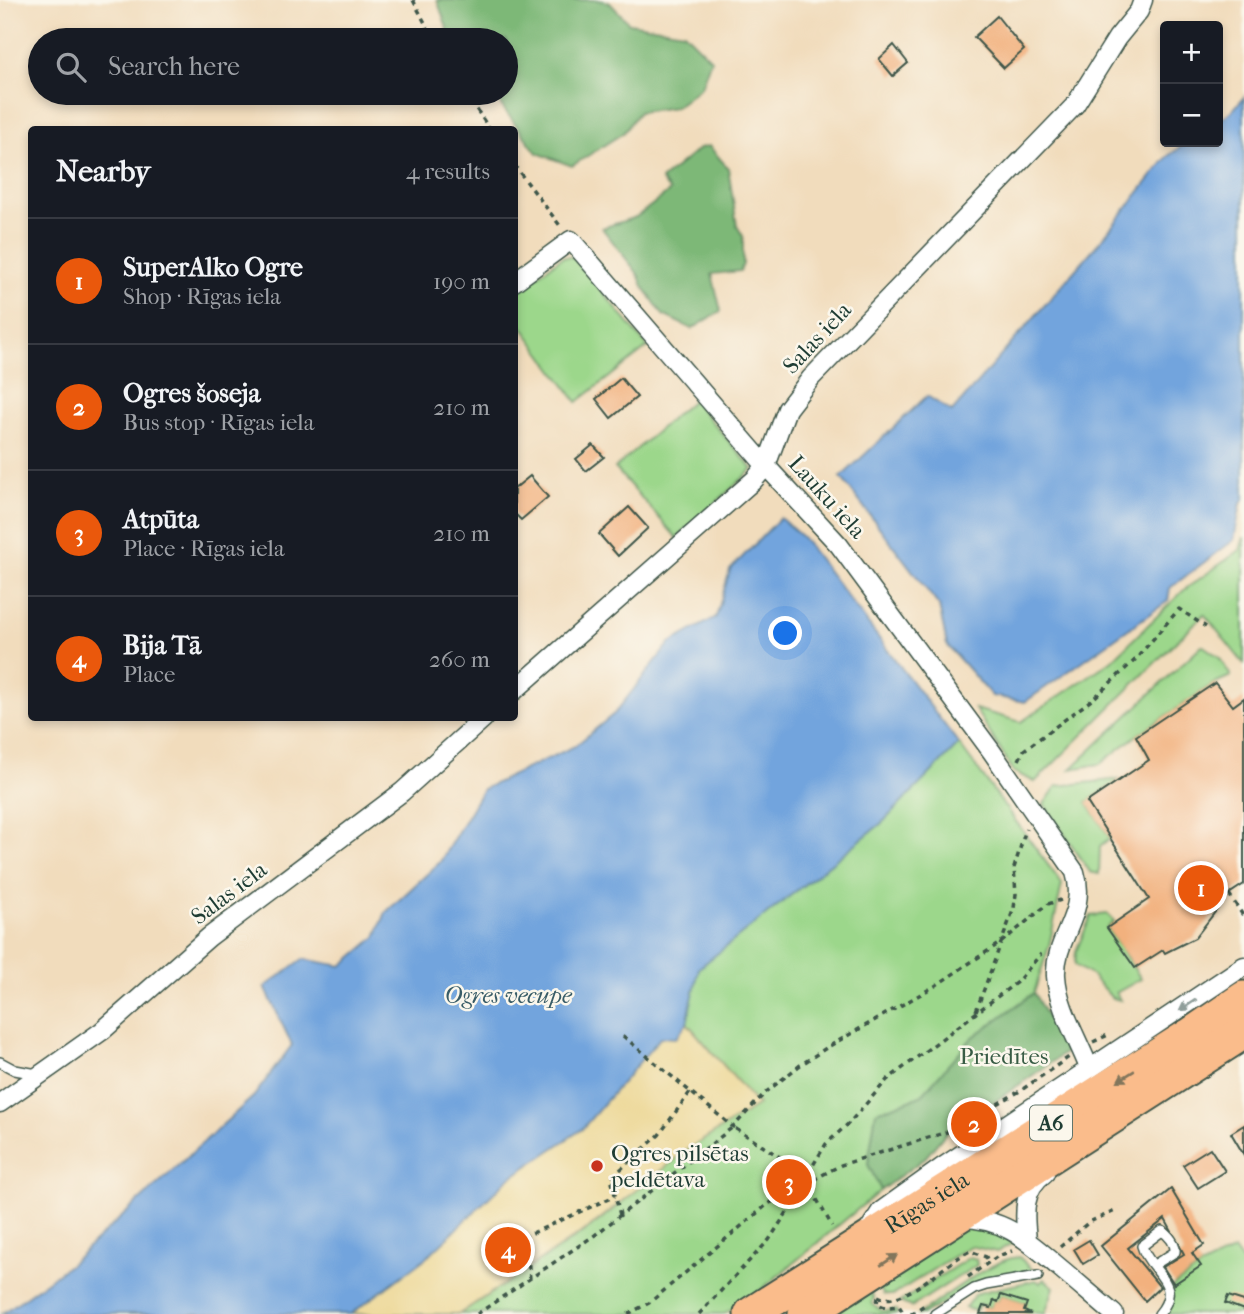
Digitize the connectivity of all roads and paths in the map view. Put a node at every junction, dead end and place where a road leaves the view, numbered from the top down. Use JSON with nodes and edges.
{"nodes":[{"id":1,"x":413,"y":0,"type":"edge"},
{"id":2,"x":1143,"y":0,"type":"edge"},
{"id":3,"x":428,"y":28,"type":"edge"},
{"id":4,"x":474,"y":105,"type":"edge"},
{"id":5,"x":487,"y":126,"type":"edge"},
{"id":6,"x":518,"y":169,"type":"edge"},
{"id":7,"x":571,"y":240,"type":"junction"},
{"id":8,"x":518,"y":279,"type":"edge"},
{"id":9,"x":766,"y":466,"type":"junction"},
{"id":10,"x":1206,"y":627,"type":"dead end"},
{"id":11,"x":518,"y":687,"type":"edge"},
{"id":12,"x":477,"y":721,"type":"edge"},
{"id":13,"x":1019,"y":761,"type":"dead end"},
{"id":14,"x":1030,"y":805,"type":"junction"},
{"id":15,"x":1229,"y":894,"type":"dead end"},
{"id":16,"x":1078,"y":899,"type":"junction"},
{"id":17,"x":1244,"y":917,"type":"edge"},
{"id":18,"x":1003,"y":941,"type":"junction"},
{"id":19,"x":1059,"y":951,"type":"junction"},
{"id":20,"x":1244,"y":966,"type":"edge"},
{"id":21,"x":1244,"y":998,"type":"edge"},
{"id":22,"x":975,"y":1013,"type":"junction"},
{"id":23,"x":1244,"y":1032,"type":"edge"},
{"id":24,"x":623,"y":1036,"type":"dead end"},
{"id":25,"x":1082,"y":1049,"type":"junction"},
{"id":26,"x":0,"y":1062,"type":"edge"},
{"id":27,"x":1089,"y":1068,"type":"junction"},
{"id":28,"x":42,"y":1074,"type":"junction"},
{"id":29,"x":691,"y":1091,"type":"junction"},
{"id":30,"x":0,"y":1103,"type":"edge"},
{"id":31,"x":1102,"y":1125,"type":"junction"},
{"id":32,"x":733,"y":1127,"type":"junction"},
{"id":33,"x":807,"y":1182,"type":"junction"},
{"id":34,"x":615,"y":1196,"type":"junction"},
{"id":35,"x":1115,"y":1211,"type":"dead end"},
{"id":36,"x":620,"y":1215,"type":"junction"},
{"id":37,"x":954,"y":1218,"type":"junction"},
{"id":38,"x":832,"y":1226,"type":"dead end"},
{"id":39,"x":1021,"y":1245,"type":"junction"},
{"id":40,"x":858,"y":1247,"type":"junction"},
{"id":41,"x":1057,"y":1249,"type":"dead end"},
{"id":42,"x":1154,"y":1265,"type":"dead end"},
{"id":43,"x":1038,"y":1276,"type":"dead end"},
{"id":44,"x":530,"y":1280,"type":"junction"},
{"id":45,"x":875,"y":1291,"type":"dead end"},
{"id":46,"x":878,"y":1296,"type":"junction"},
{"id":47,"x":477,"y":1314,"type":"edge"},
{"id":48,"x":628,"y":1314,"type":"edge"},
{"id":49,"x":699,"y":1314,"type":"edge"},
{"id":50,"x":751,"y":1314,"type":"edge"},
{"id":51,"x":805,"y":1314,"type":"edge"},
{"id":52,"x":904,"y":1314,"type":"edge"},
{"id":53,"x":935,"y":1314,"type":"edge"},
{"id":54,"x":1114,"y":1314,"type":"edge"},
{"id":55,"x":1159,"y":1314,"type":"edge"}],
"edges":[{"from":1,"to":3,"type":"path"},
{"from":2,"to":9,"type":"street","name":"Salas iela"},
{"from":4,"to":5,"type":"path"},
{"from":6,"to":7,"type":"path"},
{"from":7,"to":8,"type":"street"},
{"from":7,"to":9,"type":"street","name":"Lauku iela"},
{"from":9,"to":11,"type":"street","name":"Salas iela"},
{"from":9,"to":14,"type":"street","name":"Lauku iela"},
{"from":10,"to":13,"type":"path"},
{"from":12,"to":28,"type":"street","name":"Salas iela"},
{"from":14,"to":16,"type":"street","name":"Lauku iela"},
{"from":14,"to":18,"type":"path"},
{"from":15,"to":17,"type":"path"},
{"from":16,"to":18,"type":"path"},
{"from":16,"to":19,"type":"street"},
{"from":18,"to":22,"type":"path"},
{"from":18,"to":32,"type":"path"},
{"from":19,"to":22,"type":"path"},
{"from":19,"to":25,"type":"street"},
{"from":20,"to":27,"type":"street","one_way":true},
{"from":21,"to":40,"type":"highway","name":"Rīgas iela","number":"A6","one_way":true},
{"from":22,"to":33,"type":"path"},
{"from":23,"to":31,"type":"highway","name":"Rīgas iela","number":"A6"},
{"from":24,"to":29,"type":"path"},
{"from":25,"to":27,"type":"street"},
{"from":25,"to":33,"type":"path"},
{"from":26,"to":28,"type":"lane"},
{"from":27,"to":40,"type":"street"},
{"from":28,"to":30,"type":"street","name":"Salas iela"},
{"from":29,"to":32,"type":"path"},
{"from":29,"to":34,"type":"path"},
{"from":31,"to":37,"type":"highway","name":"Rīgas iela","number":"A6"},
{"from":31,"to":39,"type":"street"},
{"from":32,"to":33,"type":"path"},
{"from":32,"to":36,"type":"path"},
{"from":33,"to":38,"type":"path"},
{"from":33,"to":48,"type":"path"},
{"from":33,"to":49,"type":"path"},
{"from":34,"to":36,"type":"path"},
{"from":34,"to":44,"type":"path"},
{"from":35,"to":41,"type":"path"},
{"from":36,"to":44,"type":"path"},
{"from":37,"to":39,"type":"street"},
{"from":51,"to":37,"type":"highway","name":"Rīgas iela","number":"A6","one_way":true},
{"from":39,"to":46,"type":"path"},
{"from":39,"to":54,"type":"street"},
{"from":40,"to":50,"type":"highway","name":"Rīgas iela","number":"A6"},
{"from":42,"to":55,"type":"lane"},
{"from":43,"to":53,"type":"lane"},
{"from":44,"to":47,"type":"path"},
{"from":45,"to":46,"type":"path"},
{"from":46,"to":52,"type":"path"}]}
